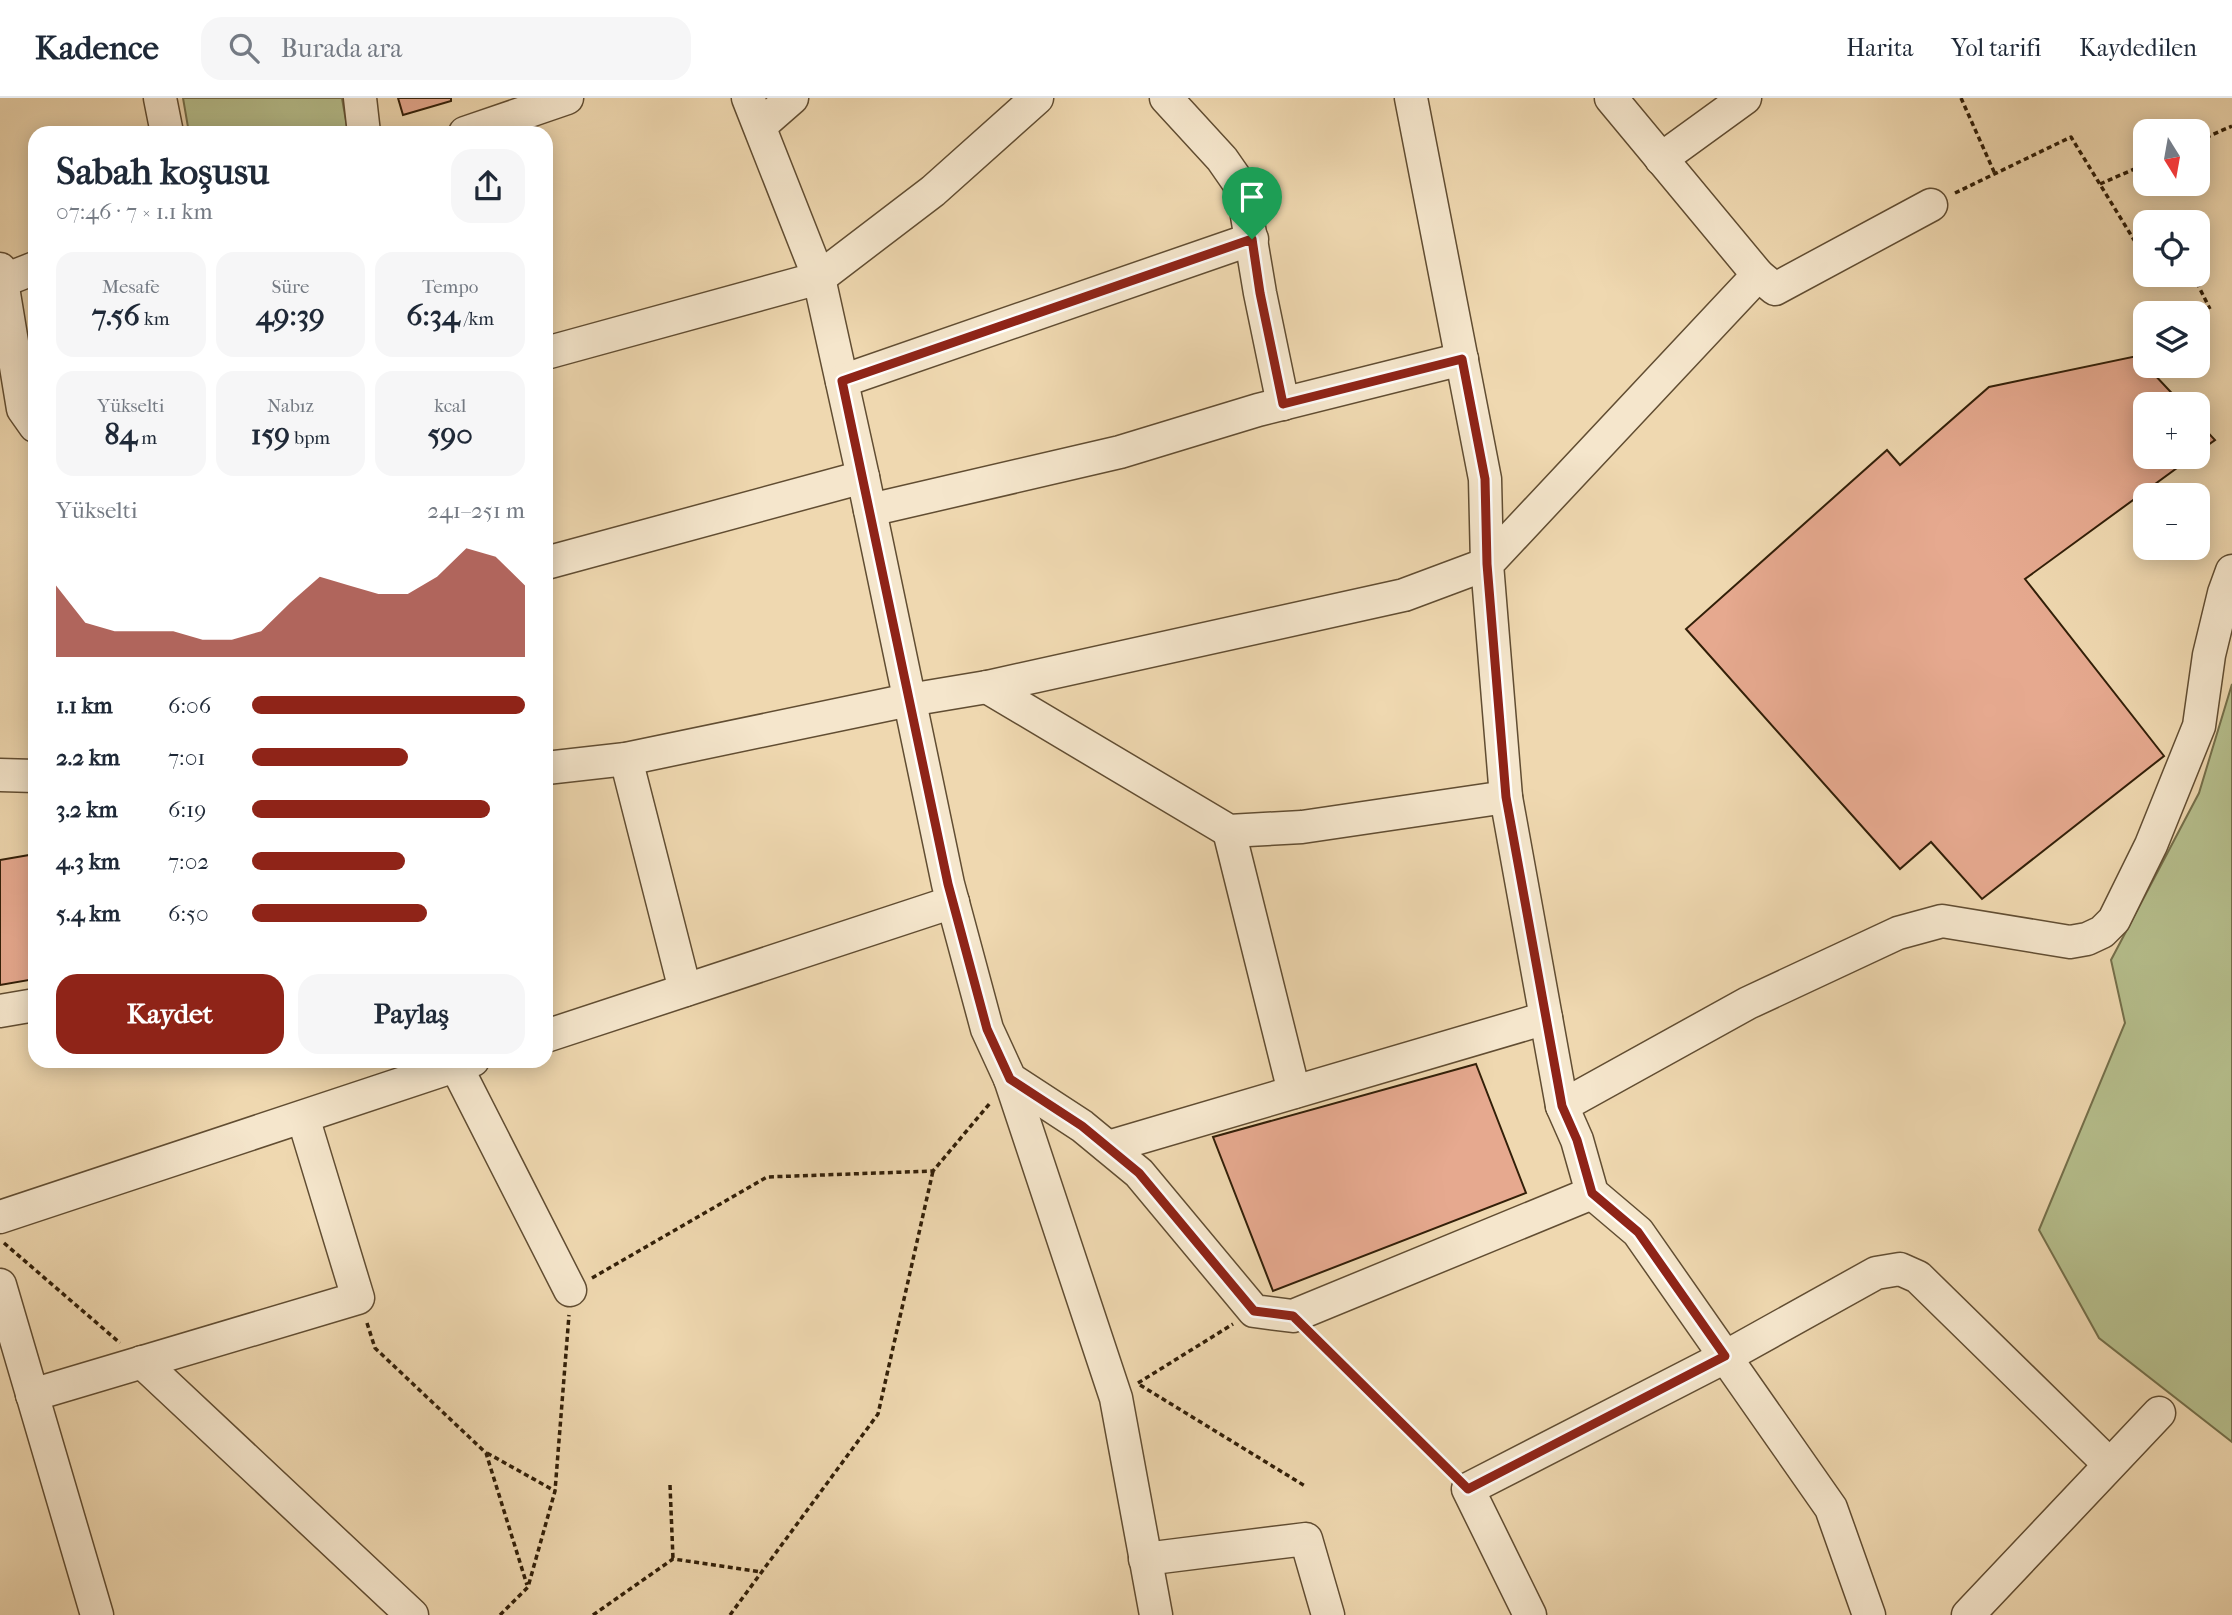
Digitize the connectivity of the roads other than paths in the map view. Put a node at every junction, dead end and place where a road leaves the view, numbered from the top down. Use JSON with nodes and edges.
{"nodes":[{"id":1,"x":160,"y":98,"type":"edge"},
{"id":2,"x":360,"y":98,"type":"edge"},
{"id":3,"x":567,"y":98,"type":"edge"},
{"id":4,"x":792,"y":98,"type":"edge"},
{"id":5,"x":1037,"y":98,"type":"edge"},
{"id":6,"x":1166,"y":98,"type":"edge"},
{"id":7,"x":1411,"y":98,"type":"edge"},
{"id":8,"x":1611,"y":98,"type":"edge"},
{"id":9,"x":1745,"y":98,"type":"edge"},
{"id":10,"x":754,"y":112,"type":"edge"},
{"id":11,"x":165,"y":126,"type":"edge"},
{"id":12,"x":363,"y":126,"type":"edge"},
{"id":13,"x":485,"y":126,"type":"edge"},
{"id":14,"x":1661,"y":159,"type":"junction"},
{"id":15,"x":1931,"y":205,"type":"road end"},
{"id":16,"x":1252,"y":239,"type":"junction"},
{"id":17,"x":28,"y":269,"type":"edge"},
{"id":18,"x":1,"y":275,"type":"edge"},
{"id":19,"x":1758,"y":275,"type":"junction"},
{"id":20,"x":819,"y":278,"type":"junction"},
{"id":21,"x":553,"y":351,"type":"edge"},
{"id":22,"x":1462,"y":359,"type":"junction"},
{"id":23,"x":842,"y":381,"type":"junction"},
{"id":24,"x":1283,"y":404,"type":"junction"},
{"id":25,"x":19,"y":416,"type":"edge"},
{"id":26,"x":863,"y":477,"type":"junction"},
{"id":27,"x":870,"y":510,"type":"junction"},
{"id":28,"x":553,"y":562,"type":"edge"},
{"id":29,"x":1487,"y":564,"type":"junction"},
{"id":30,"x":2232,"y":570,"type":"edge"},
{"id":31,"x":987,"y":687,"type":"junction"},
{"id":32,"x":909,"y":700,"type":"junction"},
{"id":33,"x":626,"y":759,"type":"junction"},
{"id":34,"x":553,"y":767,"type":"edge"},
{"id":35,"x":0,"y":775,"type":"edge"},
{"id":36,"x":28,"y":776,"type":"edge"},
{"id":37,"x":1506,"y":797,"type":"junction"},
{"id":38,"x":1229,"y":831,"type":"junction"},
{"id":39,"x":953,"y":902,"type":"junction"},
{"id":40,"x":685,"y":990,"type":"junction"},
{"id":41,"x":28,"y":1006,"type":"edge"},
{"id":42,"x":0,"y":1012,"type":"edge"},
{"id":43,"x":1546,"y":1018,"type":"junction"},
{"id":44,"x":553,"y":1034,"type":"edge"},
{"id":45,"x":442,"y":1068,"type":"edge"},
{"id":46,"x":453,"y":1068,"type":"edge"},
{"id":47,"x":1010,"y":1079,"type":"junction"},
{"id":48,"x":1293,"y":1093,"type":"junction"},
{"id":49,"x":1562,"y":1106,"type":"junction"},
{"id":50,"x":303,"y":1117,"type":"junction"},
{"id":51,"x":1108,"y":1147,"type":"junction"},
{"id":52,"x":1592,"y":1193,"type":"junction"},
{"id":53,"x":0,"y":1217,"type":"edge"},
{"id":54,"x":0,"y":1285,"type":"edge"},
{"id":55,"x":570,"y":1290,"type":"road end"},
{"id":56,"x":1725,"y":1356,"type":"junction"},
{"id":57,"x":142,"y":1362,"type":"junction"},
{"id":58,"x":32,"y":1395,"type":"junction"},
{"id":59,"x":2159,"y":1413,"type":"dead end"},
{"id":60,"x":2109,"y":1464,"type":"junction"},
{"id":61,"x":1145,"y":1559,"type":"junction"},
{"id":62,"x":97,"y":1615,"type":"edge"},
{"id":63,"x":412,"y":1615,"type":"edge"},
{"id":64,"x":1156,"y":1615,"type":"edge"},
{"id":65,"x":1328,"y":1615,"type":"edge"},
{"id":66,"x":1530,"y":1615,"type":"edge"},
{"id":67,"x":1869,"y":1615,"type":"edge"},
{"id":68,"x":1968,"y":1615,"type":"edge"}],
"edges":[{"from":1,"to":11,"type":"street"},
{"from":2,"to":12,"type":"street"},
{"from":3,"to":13,"type":"street"},
{"from":4,"to":10,"type":"street"},
{"from":5,"to":20,"type":"street"},
{"from":6,"to":16,"type":"street"},
{"from":7,"to":22,"type":"street"},
{"from":8,"to":14,"type":"street"},
{"from":9,"to":14,"type":"street"},
{"from":10,"to":20,"type":"street"},
{"from":14,"to":19,"type":"street"},
{"from":15,"to":19,"type":"street"},
{"from":16,"to":23,"type":"street"},
{"from":16,"to":24,"type":"street"},
{"from":17,"to":18,"type":"street"},
{"from":18,"to":25,"type":"street"},
{"from":19,"to":29,"type":"street"},
{"from":20,"to":21,"type":"street"},
{"from":20,"to":23,"type":"street"},
{"from":22,"to":24,"type":"street"},
{"from":22,"to":29,"type":"street"},
{"from":23,"to":26,"type":"street"},
{"from":24,"to":27,"type":"street"},
{"from":26,"to":27,"type":"street"},
{"from":26,"to":28,"type":"street"},
{"from":27,"to":32,"type":"street"},
{"from":29,"to":31,"type":"street"},
{"from":29,"to":37,"type":"street"},
{"from":30,"to":49,"type":"street"},
{"from":31,"to":32,"type":"street"},
{"from":31,"to":38,"type":"street"},
{"from":32,"to":33,"type":"street"},
{"from":32,"to":39,"type":"street"},
{"from":33,"to":34,"type":"street"},
{"from":33,"to":40,"type":"street"},
{"from":35,"to":36,"type":"street"},
{"from":37,"to":38,"type":"street"},
{"from":37,"to":43,"type":"street"},
{"from":38,"to":48,"type":"street"},
{"from":39,"to":40,"type":"street"},
{"from":39,"to":47,"type":"street"},
{"from":40,"to":44,"type":"street"},
{"from":41,"to":42,"type":"street"},
{"from":43,"to":48,"type":"street"},
{"from":43,"to":49,"type":"street"},
{"from":45,"to":50,"type":"street"},
{"from":46,"to":55,"type":"street"},
{"from":47,"to":51,"type":"street"},
{"from":47,"to":61,"type":"street"},
{"from":48,"to":51,"type":"street"},
{"from":49,"to":52,"type":"street"},
{"from":50,"to":53,"type":"street"},
{"from":50,"to":57,"type":"street"},
{"from":51,"to":52,"type":"street"},
{"from":52,"to":56,"type":"street"},
{"from":54,"to":58,"type":"street"},
{"from":56,"to":60,"type":"street"},
{"from":56,"to":66,"type":"street"},
{"from":56,"to":67,"type":"street"},
{"from":57,"to":58,"type":"street"},
{"from":57,"to":63,"type":"street"},
{"from":58,"to":62,"type":"street"},
{"from":59,"to":60,"type":"street"},
{"from":60,"to":68,"type":"street"},
{"from":61,"to":64,"type":"street"},
{"from":61,"to":65,"type":"street"}]}
